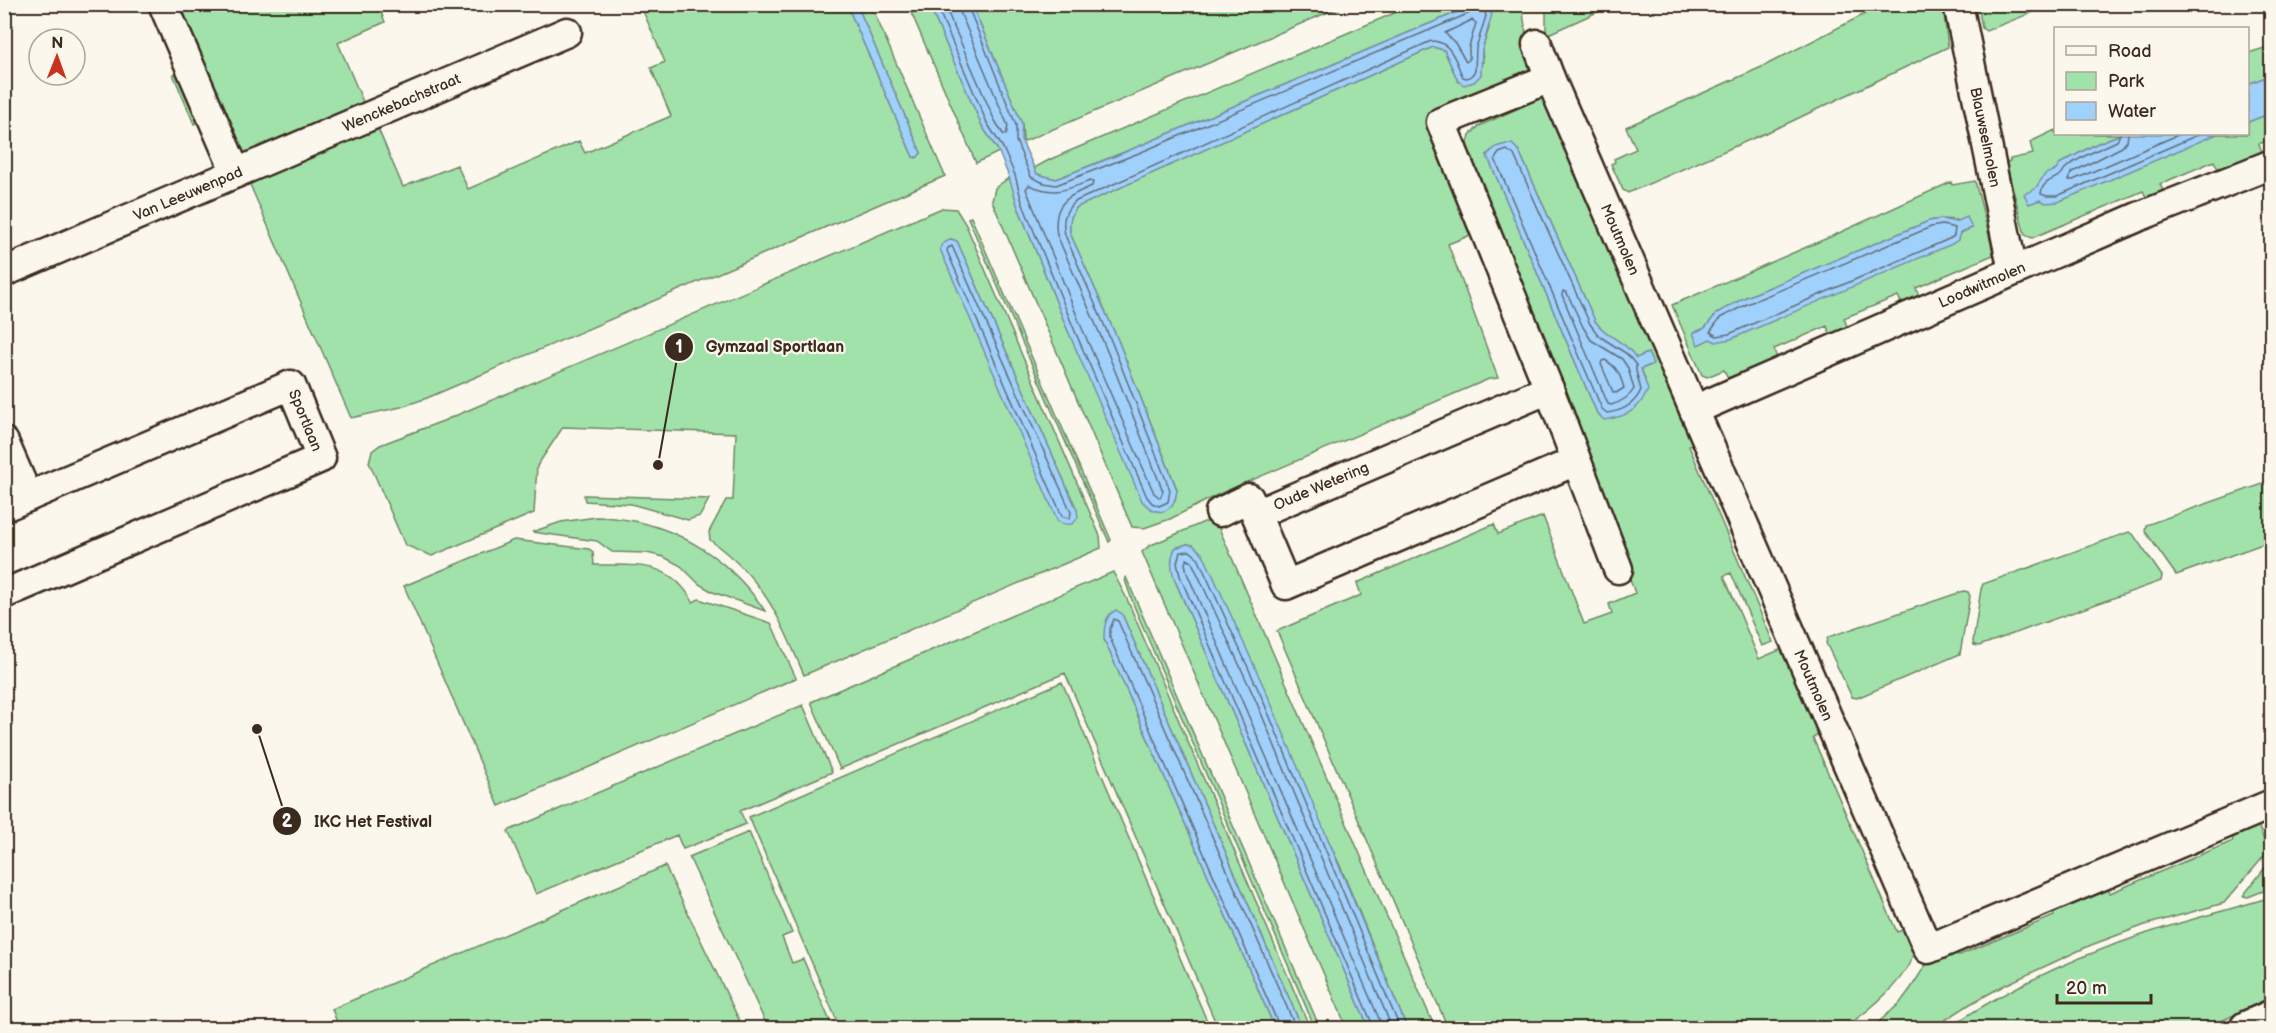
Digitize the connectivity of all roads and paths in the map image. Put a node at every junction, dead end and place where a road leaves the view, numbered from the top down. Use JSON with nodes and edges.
{"nodes":[{"id":1,"x":163,"y":4,"type":"edge"},
{"id":2,"x":1958,"y":4,"type":"edge"},
{"id":3,"x":567,"y":32,"type":"dead end"},
{"id":4,"x":1538,"y":44,"type":"dead end"},
{"id":5,"x":1550,"y":78,"type":"junction"},
{"id":6,"x":2271,"y":164,"type":"edge"},
{"id":7,"x":236,"y":172,"type":"junction"},
{"id":8,"x":2013,"y":271,"type":"junction"},
{"id":9,"x":4,"y":272,"type":"edge"},
{"id":10,"x":1549,"y":389,"type":"junction"},
{"id":11,"x":1694,"y":410,"type":"junction"},
{"id":12,"x":4,"y":442,"type":"edge"},
{"id":13,"x":1576,"y":460,"type":"junction"},
{"id":14,"x":16,"y":502,"type":"edge"},
{"id":15,"x":1220,"y":512,"type":"dead end"},
{"id":16,"x":1256,"y":514,"type":"junction"},
{"id":17,"x":1618,"y":569,"type":"dead end"},
{"id":18,"x":4,"y":594,"type":"edge"},
{"id":19,"x":2271,"y":804,"type":"edge"},
{"id":20,"x":2271,"y":1017,"type":"edge"},
{"id":21,"x":2247,"y":1029,"type":"edge"}],
"edges":[{"from":1,"to":7,"type":"street","name":"Van Leeuwenpad"},
{"from":2,"to":8,"type":"street","name":"Blauwselmolen"},
{"from":3,"to":7,"type":"street","name":"Wenckebachstraat"},
{"from":4,"to":5,"type":"street"},
{"from":5,"to":10,"type":"street"},
{"from":5,"to":11,"type":"street","name":"Moutmolen"},
{"from":6,"to":8,"type":"street","name":"Loodwitmolen"},
{"from":7,"to":9,"type":"street","name":"Van Leeuwenpad"},
{"from":8,"to":11,"type":"street","name":"Loodwitmolen"},
{"from":10,"to":13,"type":"street"},
{"from":10,"to":16,"type":"street","name":"Oude Wetering"},
{"from":11,"to":19,"type":"street","name":"Moutmolen"},
{"from":12,"to":14,"type":"street"},
{"from":13,"to":16,"type":"street","name":"Oude Wetering"},
{"from":13,"to":17,"type":"street"},
{"from":14,"to":18,"type":"street","name":"Sportlaan"},
{"from":15,"to":16,"type":"street"},
{"from":20,"to":21,"type":"main road"}]}
